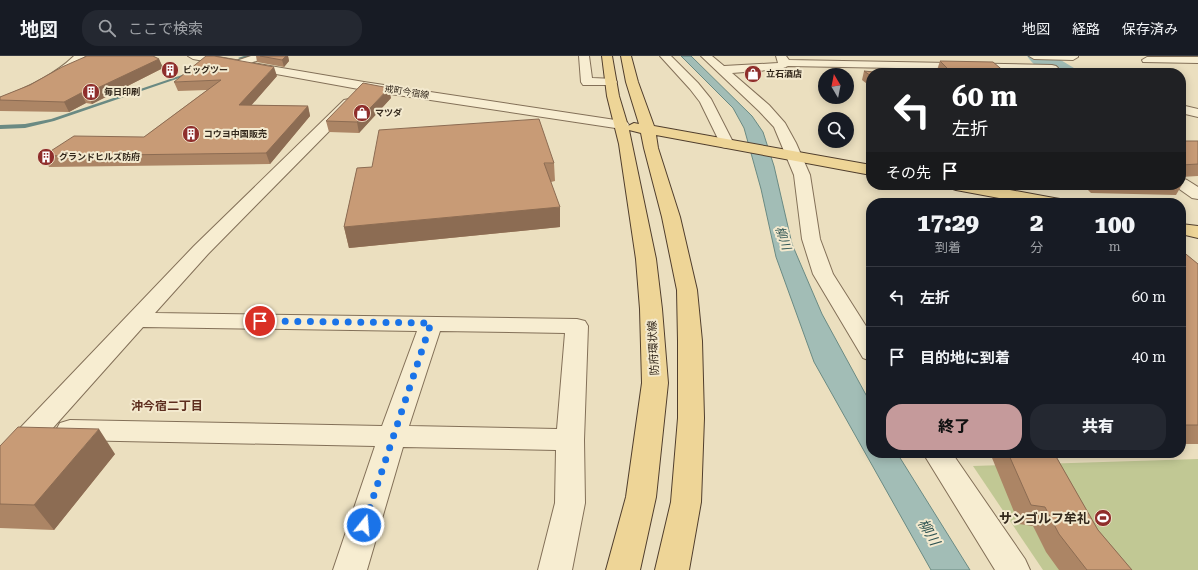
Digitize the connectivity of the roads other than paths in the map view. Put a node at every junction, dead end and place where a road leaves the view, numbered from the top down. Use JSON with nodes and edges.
{"nodes":[{"id":1,"x":80,"y":56,"type":"edge"},
{"id":2,"x":193,"y":56,"type":"edge"},
{"id":3,"x":262,"y":56,"type":"edge"},
{"id":4,"x":584,"y":56,"type":"edge"},
{"id":5,"x":607,"y":56,"type":"edge"},
{"id":6,"x":626,"y":56,"type":"edge"},
{"id":7,"x":665,"y":56,"type":"edge"},
{"id":8,"x":706,"y":56,"type":"edge"},
{"id":9,"x":1034,"y":56,"type":"edge"},
{"id":10,"x":1073,"y":57,"type":"dead end"},
{"id":11,"x":863,"y":60,"type":"edge"},
{"id":12,"x":1146,"y":60,"type":"dead end"},
{"id":13,"x":1198,"y":60,"type":"edge"},
{"id":14,"x":783,"y":62,"type":"edge"},
{"id":15,"x":237,"y":64,"type":"junction"},
{"id":16,"x":1017,"y":68,"type":"edge"},
{"id":17,"x":1053,"y":68,"type":"edge"},
{"id":18,"x":818,"y":69,"type":"edge"},
{"id":19,"x":722,"y":70,"type":"junction"},
{"id":20,"x":611,"y":82,"type":"junction"},
{"id":21,"x":364,"y":86,"type":"junction"},
{"id":22,"x":0,"y":103,"type":"edge"},
{"id":23,"x":1186,"y":110,"type":"edge"},
{"id":24,"x":1198,"y":113,"type":"edge"},
{"id":25,"x":622,"y":125,"type":"junction"},
{"id":26,"x":648,"y":130,"type":"junction"},
{"id":27,"x":733,"y":145,"type":"junction"},
{"id":28,"x":788,"y":155,"type":"junction"},
{"id":29,"x":866,"y":169,"type":"edge"},
{"id":30,"x":1186,"y":186,"type":"edge"},
{"id":31,"x":985,"y":190,"type":"edge"},
{"id":32,"x":1198,"y":194,"type":"edge"},
{"id":33,"x":1028,"y":198,"type":"edge"},
{"id":34,"x":1186,"y":229,"type":"edge"},
{"id":35,"x":1198,"y":232,"type":"edge"},
{"id":36,"x":136,"y":320,"type":"junction"},
{"id":37,"x":431,"y":323,"type":"junction"},
{"id":38,"x":866,"y":345,"type":"edge"},
{"id":39,"x":35,"y":429,"type":"junction"},
{"id":40,"x":392,"y":436,"type":"junction"},
{"id":41,"x":570,"y":440,"type":"junction"},
{"id":42,"x":940,"y":458,"type":"edge"},
{"id":43,"x":0,"y":468,"type":"edge"},
{"id":44,"x":350,"y":570,"type":"edge"},
{"id":45,"x":555,"y":570,"type":"edge"},
{"id":46,"x":623,"y":570,"type":"edge"},
{"id":47,"x":672,"y":570,"type":"edge"},
{"id":48,"x":1014,"y":570,"type":"edge"}],
"edges":[{"from":1,"to":22,"type":"street"},
{"from":2,"to":15,"type":"street","name":"戒町今宿線"},
{"from":3,"to":15,"type":"street"},
{"from":4,"to":20,"type":"street"},
{"from":5,"to":20,"type":"main road","name":"防府環状線"},
{"from":6,"to":26,"type":"main road"},
{"from":7,"to":27,"type":"street"},
{"from":8,"to":19,"type":"street"},
{"from":9,"to":10,"type":"street"},
{"from":9,"to":17,"type":"street"},
{"from":11,"to":14,"type":"street"},
{"from":11,"to":16,"type":"street"},
{"from":12,"to":13,"type":"street"},
{"from":14,"to":18,"type":"street"},
{"from":14,"to":19,"type":"street"},
{"from":15,"to":21,"type":"street","name":"戒町今宿線"},
{"from":19,"to":28,"type":"street"},
{"from":20,"to":25,"type":"main road","name":"防府環状線"},
{"from":21,"to":25,"type":"street","name":"戒町今宿線"},
{"from":21,"to":36,"type":"street"},
{"from":23,"to":24,"type":"street"},
{"from":25,"to":26,"type":"main road"},
{"from":25,"to":46,"type":"main road","name":"防府環状線"},
{"from":26,"to":27,"type":"main road"},
{"from":26,"to":47,"type":"main road"},
{"from":27,"to":28,"type":"main road"},
{"from":28,"to":29,"type":"main road"},
{"from":28,"to":38,"type":"street"},
{"from":30,"to":32,"type":"street"},
{"from":31,"to":33,"type":"main road"},
{"from":34,"to":35,"type":"main road"},
{"from":36,"to":37,"type":"street"},
{"from":36,"to":39,"type":"street"},
{"from":37,"to":40,"type":"street"},
{"from":37,"to":41,"type":"street"},
{"from":39,"to":40,"type":"street"},
{"from":39,"to":43,"type":"street"},
{"from":40,"to":41,"type":"street"},
{"from":40,"to":44,"type":"street"},
{"from":41,"to":45,"type":"street"},
{"from":42,"to":48,"type":"street"}]}
